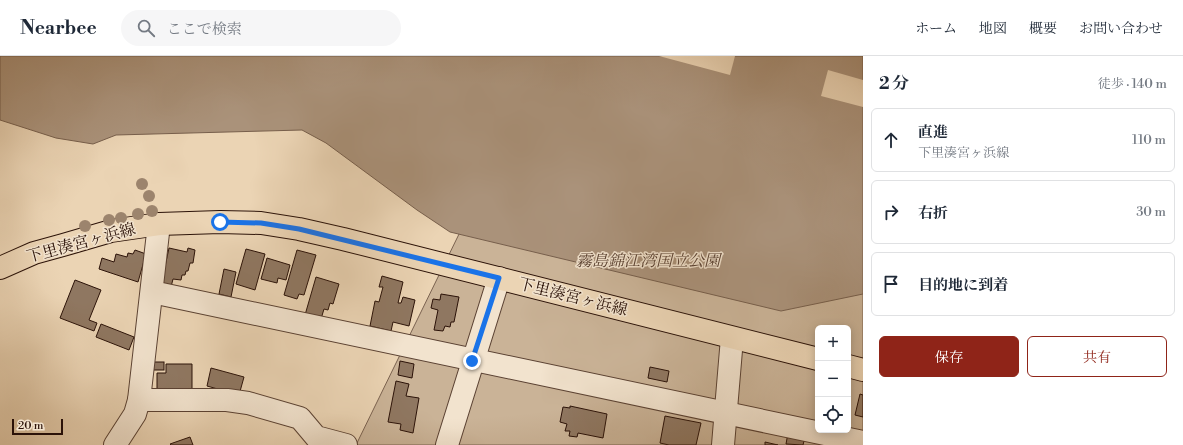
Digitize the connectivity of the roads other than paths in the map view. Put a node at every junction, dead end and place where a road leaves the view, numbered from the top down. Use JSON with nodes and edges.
{"nodes":[{"id":1,"x":159,"y":224,"type":"junction"},
{"id":2,"x":0,"y":268,"type":"edge"},
{"id":3,"x":499,"y":278,"type":"junction"},
{"id":4,"x":152,"y":292,"type":"junction"},
{"id":5,"x":732,"y":338,"type":"junction"},
{"id":6,"x":815,"y":358,"type":"edge"},
{"id":7,"x":472,"y":361,"type":"junction"},
{"id":8,"x":851,"y":367,"type":"edge"},
{"id":9,"x":863,"y":370,"type":"edge"},
{"id":10,"x":139,"y":400,"type":"junction"},
{"id":11,"x":725,"y":413,"type":"junction"},
{"id":12,"x":863,"y":442,"type":"edge"},
{"id":13,"x":115,"y":445,"type":"edge"},
{"id":14,"x":346,"y":445,"type":"edge"},
{"id":15,"x":446,"y":445,"type":"edge"},
{"id":16,"x":722,"y":445,"type":"edge"}],
"edges":[{"from":1,"to":2,"type":"main road","name":"下里湊宮ヶ浜線"},
{"from":1,"to":3,"type":"main road","name":"下里湊宮ヶ浜線"},
{"from":1,"to":4,"type":"street"},
{"from":3,"to":5,"type":"main road","name":"下里湊宮ヶ浜線"},
{"from":3,"to":7,"type":"street"},
{"from":4,"to":7,"type":"street"},
{"from":4,"to":10,"type":"street"},
{"from":5,"to":6,"type":"main road","name":"下里湊宮ヶ浜線"},
{"from":5,"to":11,"type":"street"},
{"from":7,"to":11,"type":"street"},
{"from":7,"to":15,"type":"street"},
{"from":8,"to":9,"type":"main road"},
{"from":10,"to":13,"type":"street"},
{"from":10,"to":14,"type":"street"},
{"from":11,"to":12,"type":"street"},
{"from":11,"to":16,"type":"street"}]}
